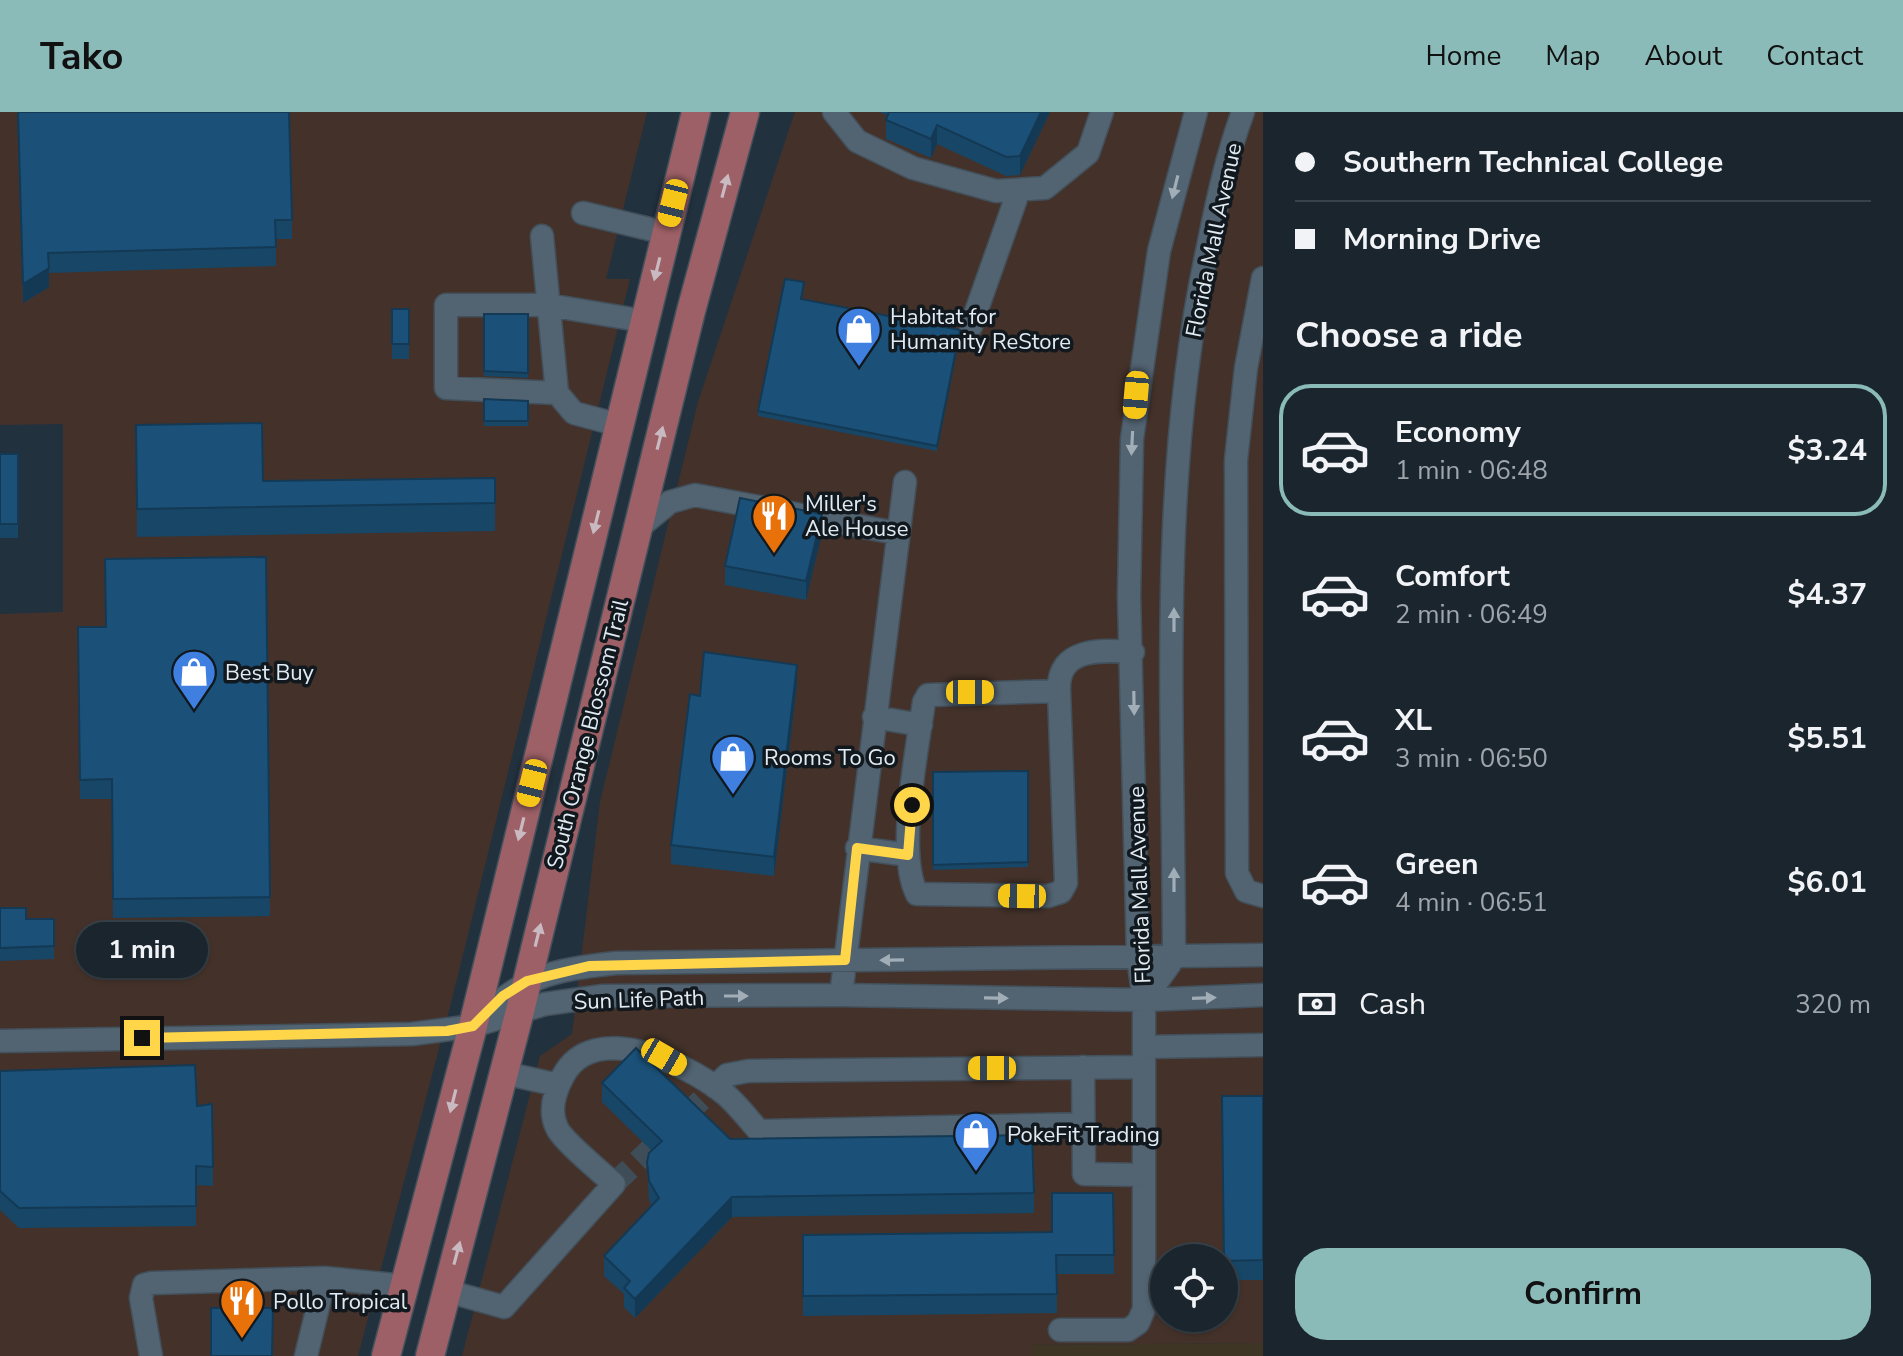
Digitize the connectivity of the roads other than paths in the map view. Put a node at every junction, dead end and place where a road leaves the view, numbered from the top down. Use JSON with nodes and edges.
{"nodes":[{"id":1,"x":696,"y":112,"type":"edge"},
{"id":2,"x":745,"y":112,"type":"edge"},
{"id":3,"x":834,"y":112,"type":"edge"},
{"id":4,"x":1102,"y":112,"type":"edge"},
{"id":5,"x":1196,"y":112,"type":"edge"},
{"id":6,"x":1243,"y":112,"type":"edge"},
{"id":7,"x":1019,"y":190,"type":"junction"},
{"id":8,"x":583,"y":213,"type":"dead end"},
{"id":9,"x":666,"y":233,"type":"junction"},
{"id":10,"x":542,"y":236,"type":"dead end"},
{"id":11,"x":1263,"y":278,"type":"edge"},
{"id":12,"x":548,"y":305,"type":"junction"},
{"id":13,"x":644,"y":321,"type":"junction"},
{"id":14,"x":971,"y":326,"type":"dead end"},
{"id":15,"x":557,"y":393,"type":"junction"},
{"id":16,"x":619,"y":425,"type":"junction"},
{"id":17,"x":905,"y":482,"type":"dead end"},
{"id":18,"x":637,"y":529,"type":"junction"},
{"id":19,"x":896,"y":533,"type":"junction"},
{"id":20,"x":1133,"y":652,"type":"junction"},
{"id":21,"x":1059,"y":691,"type":"junction"},
{"id":22,"x":874,"y":717,"type":"junction"},
{"id":23,"x":921,"y":725,"type":"junction"},
{"id":24,"x":857,"y":848,"type":"junction"},
{"id":25,"x":908,"y":855,"type":"junction"},
{"id":26,"x":1263,"y":896,"type":"edge"},
{"id":27,"x":1263,"y":955,"type":"edge"},
{"id":28,"x":1138,"y":957,"type":"junction"},
{"id":29,"x":1174,"y":958,"type":"junction"},
{"id":30,"x":845,"y":960,"type":"junction"},
{"id":31,"x":527,"y":981,"type":"junction"},
{"id":32,"x":841,"y":995,"type":"junction"},
{"id":33,"x":1263,"y":995,"type":"edge"},
{"id":34,"x":1144,"y":1000,"type":"junction"},
{"id":35,"x":520,"y":1011,"type":"junction"},
{"id":36,"x":473,"y":1026,"type":"junction"},
{"id":37,"x":0,"y":1041,"type":"edge"},
{"id":38,"x":1263,"y":1045,"type":"edge"},
{"id":39,"x":1144,"y":1057,"type":"junction"},
{"id":40,"x":1083,"y":1067,"type":"junction"},
{"id":41,"x":504,"y":1073,"type":"junction"},
{"id":42,"x":558,"y":1085,"type":"junction"},
{"id":43,"x":715,"y":1087,"type":"junction"},
{"id":44,"x":1084,"y":1124,"type":"junction"},
{"id":45,"x":1144,"y":1175,"type":"junction"},
{"id":46,"x":325,"y":1278,"type":"junction"},
{"id":47,"x":405,"y":1286,"type":"junction"},
{"id":48,"x":447,"y":1291,"type":"junction"},
{"id":49,"x":1060,"y":1330,"type":"dead end"},
{"id":50,"x":151,"y":1356,"type":"edge"},
{"id":51,"x":306,"y":1356,"type":"edge"},
{"id":52,"x":386,"y":1356,"type":"edge"},
{"id":53,"x":430,"y":1356,"type":"edge"}],
"edges":[{"from":1,"to":9,"type":"main road","name":"South Orange Blossom Trail"},
{"from":18,"to":2,"type":"main road","name":"South Orange Blossom Trail","one_way":true},
{"from":3,"to":7,"type":"street"},
{"from":4,"to":7,"type":"street"},
{"from":5,"to":20,"type":"street","name":"Florida Mall Avenue","one_way":true},
{"from":29,"to":6,"type":"street","name":"Florida Mall Avenue","one_way":true},
{"from":7,"to":14,"type":"street"},
{"from":8,"to":9,"type":"street"},
{"from":9,"to":13,"type":"main road","name":"South Orange Blossom Trail","one_way":true},
{"from":10,"to":12,"type":"street"},
{"from":11,"to":26,"type":"street"},
{"from":12,"to":13,"type":"street"},
{"from":12,"to":15,"type":"street"},
{"from":12,"to":15,"type":"street"},
{"from":13,"to":16,"type":"main road","name":"South Orange Blossom Trail"},
{"from":15,"to":16,"type":"street"},
{"from":16,"to":36,"type":"main road","name":"South Orange Blossom Trail","one_way":true},
{"from":17,"to":19,"type":"street"},
{"from":18,"to":19,"type":"street"},
{"from":31,"to":18,"type":"main road","name":"South Orange Blossom Trail","one_way":true},
{"from":19,"to":22,"type":"street"},
{"from":20,"to":21,"type":"street"},
{"from":20,"to":28,"type":"street","name":"Florida Mall Avenue","one_way":true},
{"from":21,"to":23,"type":"street"},
{"from":21,"to":25,"type":"street"},
{"from":22,"to":23,"type":"street"},
{"from":22,"to":24,"type":"street"},
{"from":23,"to":25,"type":"street"},
{"from":24,"to":25,"type":"street"},
{"from":24,"to":30,"type":"street"},
{"from":27,"to":29,"type":"street","name":"Sun Life Path"},
{"from":28,"to":29,"type":"street","name":"Sun Life Path"},
{"from":28,"to":30,"type":"street","name":"Sun Life Path","one_way":true},
{"from":28,"to":34,"type":"street","name":"Florida Mall Avenue"},
{"from":29,"to":34,"type":"street","name":"Florida Mall Avenue"},
{"from":30,"to":31,"type":"street","name":"Sun Life Path"},
{"from":30,"to":32,"type":"street"},
{"from":31,"to":35,"type":"main road","name":"South Orange Blossom Trail"},
{"from":31,"to":36,"type":"street","name":"Sun Life Path"},
{"from":32,"to":34,"type":"street","name":"Sun Life Path","one_way":true},
{"from":35,"to":32,"type":"street","name":"Sun Life Path","one_way":true},
{"from":34,"to":33,"type":"street","name":"Sun Life Path","one_way":true},
{"from":34,"to":39,"type":"street"},
{"from":35,"to":36,"type":"street","name":"Sun Life Path"},
{"from":35,"to":41,"type":"main road","name":"South Orange Blossom Trail"},
{"from":36,"to":37,"type":"street"},
{"from":36,"to":47,"type":"main road","name":"South Orange Blossom Trail","one_way":true},
{"from":38,"to":39,"type":"street"},
{"from":39,"to":40,"type":"street"},
{"from":39,"to":45,"type":"street"},
{"from":40,"to":43,"type":"street"},
{"from":40,"to":44,"type":"street"},
{"from":41,"to":42,"type":"street"},
{"from":48,"to":41,"type":"main road","name":"South Orange Blossom Trail","one_way":true},
{"from":42,"to":43,"type":"street"},
{"from":42,"to":48,"type":"street"},
{"from":43,"to":44,"type":"street"},
{"from":44,"to":45,"type":"street"},
{"from":45,"to":49,"type":"street"},
{"from":46,"to":47,"type":"street"},
{"from":46,"to":50,"type":"street"},
{"from":46,"to":51,"type":"street"},
{"from":47,"to":52,"type":"main road","name":"South Orange Blossom Trail"},
{"from":48,"to":53,"type":"main road","name":"South Orange Blossom Trail"}]}
